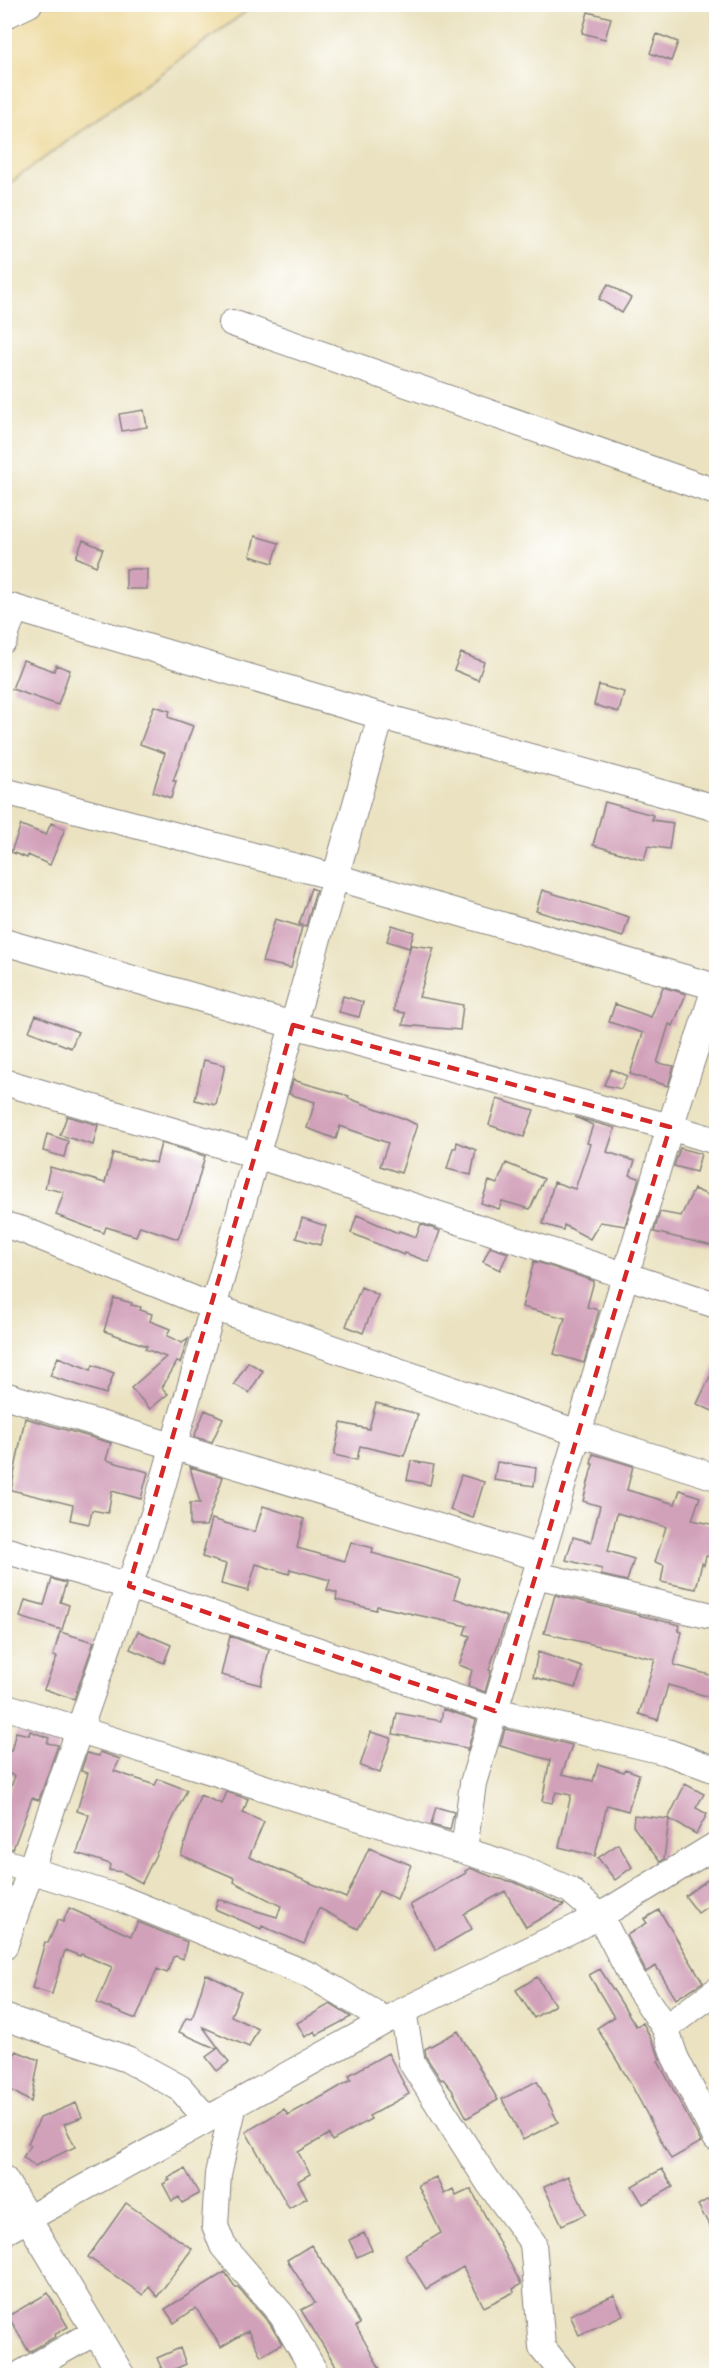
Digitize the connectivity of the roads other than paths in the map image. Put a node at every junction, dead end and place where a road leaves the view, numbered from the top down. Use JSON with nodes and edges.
{"nodes":[{"id":1,"x":28,"y":4,"type":"edge"},
{"id":2,"x":4,"y":16,"type":"edge"},
{"id":3,"x":232,"y":323,"type":"dead end"},
{"id":4,"x":717,"y":492,"type":"edge"},
{"id":5,"x":10,"y":606,"type":"edge"},
{"id":6,"x":4,"y":640,"type":"edge"},
{"id":7,"x":381,"y":716,"type":"junction"},
{"id":8,"x":4,"y":791,"type":"edge"},
{"id":9,"x":717,"y":808,"type":"edge"},
{"id":10,"x":335,"y":877,"type":"junction"},
{"id":11,"x":4,"y":942,"type":"edge"},
{"id":12,"x":716,"y":987,"type":"edge"},
{"id":13,"x":293,"y":1025,"type":"junction"},
{"id":14,"x":4,"y":1082,"type":"edge"},
{"id":15,"x":670,"y":1127,"type":"junction"},
{"id":16,"x":717,"y":1142,"type":"edge"},
{"id":17,"x":256,"y":1155,"type":"junction"},
{"id":18,"x":4,"y":1225,"type":"edge"},
{"id":19,"x":626,"y":1275,"type":"junction"},
{"id":20,"x":717,"y":1305,"type":"edge"},
{"id":21,"x":213,"y":1307,"type":"junction"},
{"id":22,"x":4,"y":1395,"type":"edge"},
{"id":23,"x":578,"y":1433,"type":"junction"},
{"id":24,"x":173,"y":1448,"type":"junction"},
{"id":25,"x":717,"y":1477,"type":"edge"},
{"id":26,"x":4,"y":1550,"type":"edge"},
{"id":27,"x":539,"y":1567,"type":"junction"},
{"id":28,"x":129,"y":1586,"type":"junction"},
{"id":29,"x":717,"y":1617,"type":"edge"},
{"id":30,"x":4,"y":1706,"type":"edge"},
{"id":31,"x":495,"y":1711,"type":"junction"},
{"id":32,"x":80,"y":1728,"type":"junction"},
{"id":33,"x":717,"y":1770,"type":"edge"},
{"id":34,"x":717,"y":1845,"type":"edge"},
{"id":35,"x":465,"y":1851,"type":"junction"},
{"id":36,"x":4,"y":1862,"type":"edge"},
{"id":37,"x":31,"y":1870,"type":"junction"},
{"id":38,"x":600,"y":1916,"type":"junction"},
{"id":39,"x":4,"y":1947,"type":"edge"},
{"id":40,"x":717,"y":1991,"type":"edge"},
{"id":41,"x":394,"y":2015,"type":"junction"},
{"id":42,"x":4,"y":2017,"type":"edge"},
{"id":43,"x":665,"y":2028,"type":"junction"},
{"id":44,"x":234,"y":2104,"type":"junction"},
{"id":45,"x":207,"y":2119,"type":"junction"},
{"id":46,"x":717,"y":2138,"type":"edge"},
{"id":47,"x":4,"y":2179,"type":"edge"},
{"id":48,"x":26,"y":2218,"type":"junction"},
{"id":49,"x":4,"y":2232,"type":"edge"},
{"id":50,"x":95,"y":2332,"type":"junction"},
{"id":51,"x":17,"y":2376,"type":"edge"},
{"id":52,"x":122,"y":2376,"type":"edge"},
{"id":53,"x":317,"y":2376,"type":"edge"},
{"id":54,"x":565,"y":2376,"type":"edge"}],
"edges":[{"from":1,"to":2,"type":"street"},
{"from":3,"to":4,"type":"street"},
{"from":5,"to":6,"type":"street"},
{"from":5,"to":7,"type":"street"},
{"from":7,"to":9,"type":"street"},
{"from":7,"to":10,"type":"street"},
{"from":8,"to":10,"type":"street"},
{"from":10,"to":12,"type":"street"},
{"from":10,"to":13,"type":"street"},
{"from":11,"to":13,"type":"street"},
{"from":12,"to":15,"type":"street"},
{"from":13,"to":15,"type":"street"},
{"from":13,"to":17,"type":"street"},
{"from":14,"to":17,"type":"street"},
{"from":15,"to":16,"type":"street"},
{"from":15,"to":19,"type":"street"},
{"from":17,"to":19,"type":"street"},
{"from":17,"to":21,"type":"street"},
{"from":18,"to":21,"type":"street"},
{"from":19,"to":20,"type":"street"},
{"from":19,"to":23,"type":"street"},
{"from":21,"to":23,"type":"street"},
{"from":21,"to":24,"type":"street"},
{"from":22,"to":24,"type":"street"},
{"from":23,"to":25,"type":"street"},
{"from":23,"to":27,"type":"street"},
{"from":24,"to":27,"type":"street"},
{"from":24,"to":28,"type":"street"},
{"from":26,"to":28,"type":"street"},
{"from":27,"to":29,"type":"street"},
{"from":27,"to":31,"type":"street"},
{"from":28,"to":31,"type":"street"},
{"from":28,"to":32,"type":"street"},
{"from":30,"to":32,"type":"street"},
{"from":31,"to":33,"type":"street"},
{"from":31,"to":35,"type":"street"},
{"from":32,"to":35,"type":"street"},
{"from":32,"to":37,"type":"street"},
{"from":34,"to":38,"type":"street"},
{"from":35,"to":38,"type":"street"},
{"from":36,"to":37,"type":"street"},
{"from":37,"to":39,"type":"street"},
{"from":37,"to":41,"type":"street"},
{"from":38,"to":41,"type":"street"},
{"from":38,"to":43,"type":"street"},
{"from":40,"to":43,"type":"street"},
{"from":41,"to":44,"type":"street"},
{"from":41,"to":54,"type":"street"},
{"from":42,"to":45,"type":"street"},
{"from":43,"to":46,"type":"street"},
{"from":44,"to":45,"type":"street"},
{"from":44,"to":53,"type":"street"},
{"from":45,"to":48,"type":"street"},
{"from":47,"to":48,"type":"street"},
{"from":48,"to":49,"type":"street"},
{"from":48,"to":50,"type":"street"},
{"from":50,"to":51,"type":"street"},
{"from":50,"to":52,"type":"street"}]}
